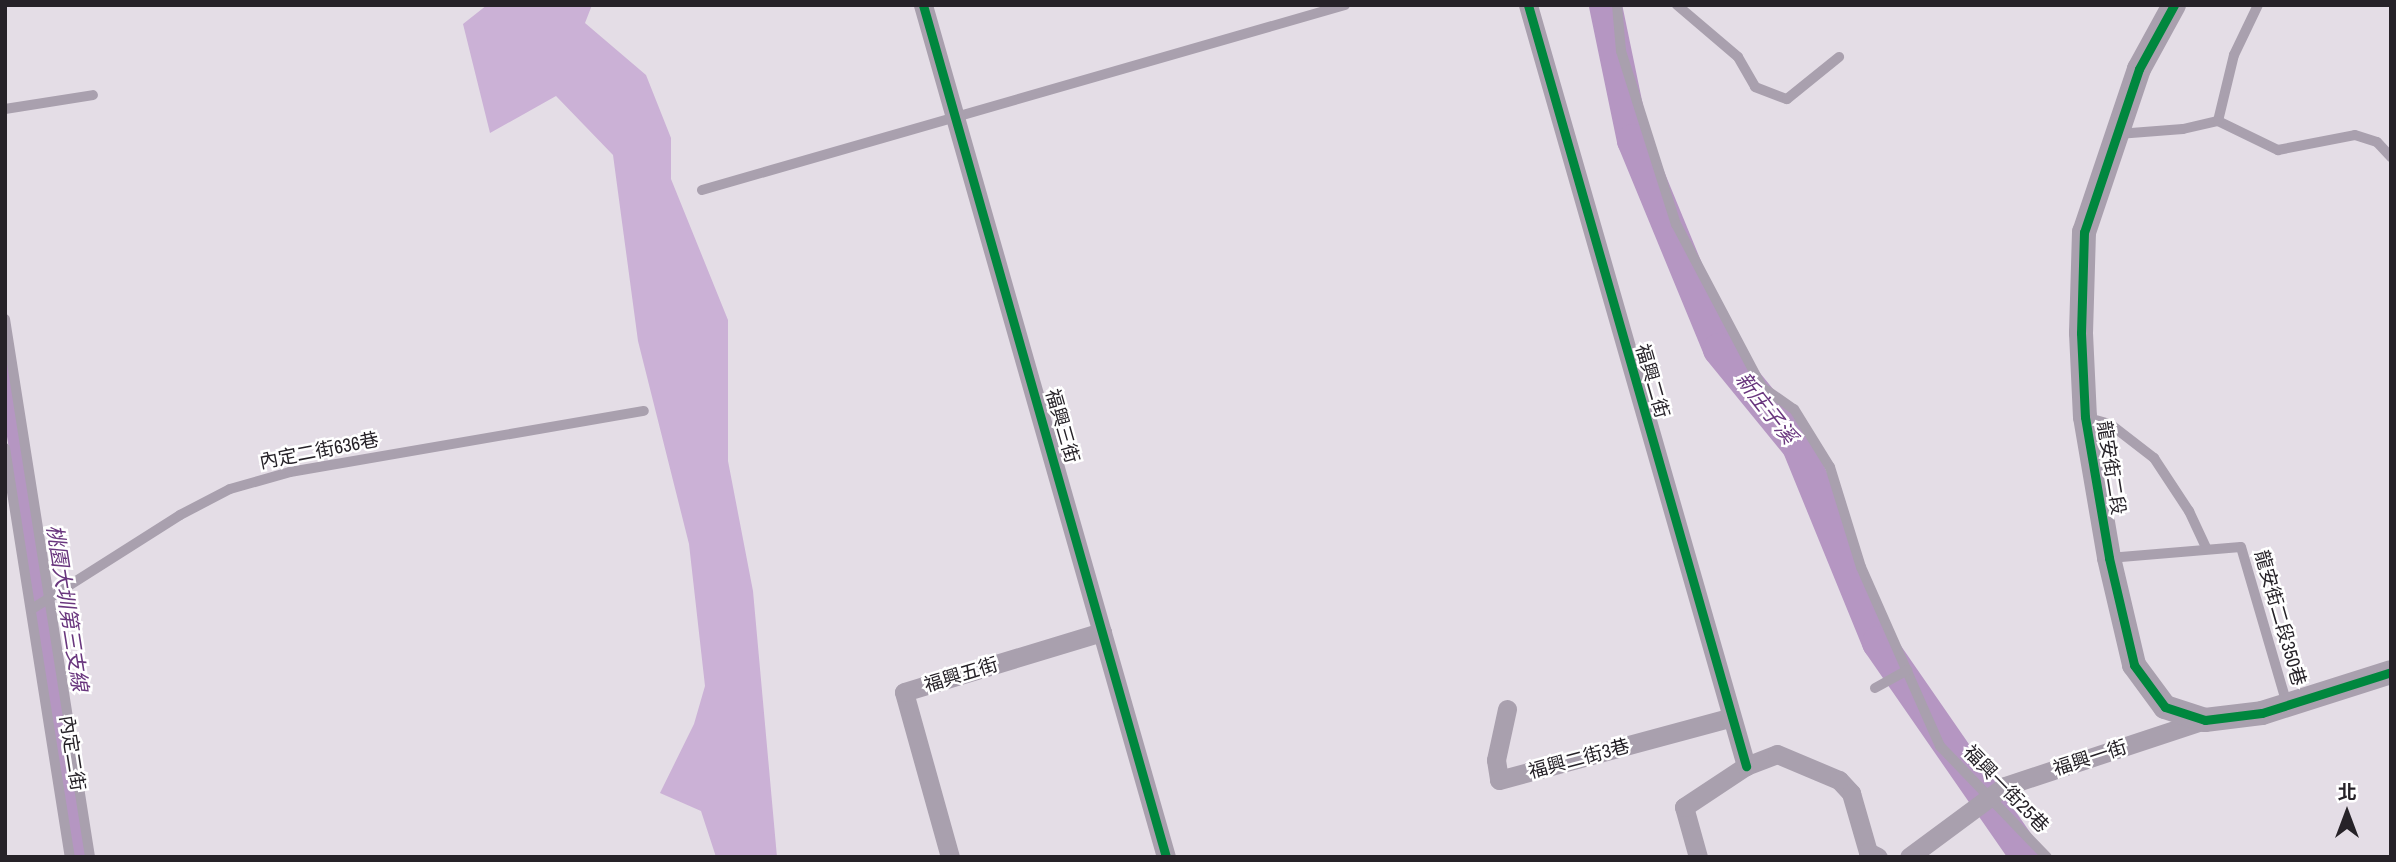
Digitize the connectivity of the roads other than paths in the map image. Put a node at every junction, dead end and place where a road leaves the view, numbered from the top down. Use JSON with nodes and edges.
{"nodes":[{"id":1,"x":923,"y":5,"type":"edge"},
{"id":2,"x":1345,"y":5,"type":"edge"},
{"id":3,"x":1528,"y":5,"type":"edge"},
{"id":4,"x":1617,"y":5,"type":"edge"},
{"id":5,"x":1676,"y":5,"type":"edge"},
{"id":6,"x":2174,"y":5,"type":"edge"},
{"id":7,"x":2258,"y":5,"type":"edge"},
{"id":8,"x":1839,"y":57,"type":"dead end"},
{"id":9,"x":93,"y":95,"type":"dead end"},
{"id":10,"x":5,"y":109,"type":"edge"},
{"id":11,"x":955,"y":116,"type":"junction"},
{"id":12,"x":2218,"y":121,"type":"junction"},
{"id":13,"x":2114,"y":134,"type":"junction"},
{"id":14,"x":2391,"y":157,"type":"edge"},
{"id":15,"x":702,"y":190,"type":"dead end"},
{"id":16,"x":6,"y":324,"type":"edge"},
{"id":17,"x":645,"y":411,"type":"dead end"},
{"id":18,"x":2085,"y":417,"type":"junction"},
{"id":19,"x":5,"y":448,"type":"edge"},
{"id":20,"x":2206,"y":547,"type":"junction"},
{"id":21,"x":2109,"y":558,"type":"junction"},
{"id":22,"x":49,"y":600,"type":"junction"},
{"id":23,"x":33,"y":609,"type":"junction"},
{"id":24,"x":1102,"y":632,"type":"junction"},
{"id":25,"x":1907,"y":670,"type":"junction"},
{"id":26,"x":2391,"y":672,"type":"edge"},
{"id":27,"x":1875,"y":688,"type":"dead end"},
{"id":28,"x":2287,"y":705,"type":"junction"},
{"id":29,"x":1507,"y":709,"type":"dead end"},
{"id":30,"x":1729,"y":718,"type":"junction"},
{"id":31,"x":2205,"y":720,"type":"junction"},
{"id":32,"x":1746,"y":766,"type":"junction"},
{"id":33,"x":1982,"y":801,"type":"junction"},
{"id":34,"x":70,"y":857,"type":"edge"},
{"id":35,"x":90,"y":857,"type":"edge"},
{"id":36,"x":950,"y":857,"type":"edge"},
{"id":37,"x":1166,"y":857,"type":"edge"},
{"id":38,"x":1698,"y":857,"type":"edge"},
{"id":39,"x":1878,"y":857,"type":"edge"},
{"id":40,"x":1909,"y":857,"type":"edge"},
{"id":41,"x":2047,"y":857,"type":"edge"}],
"edges":[{"from":1,"to":11,"type":"street","name":"福興三街"},
{"from":2,"to":11,"type":"lane"},
{"from":3,"to":30,"type":"street","name":"福興二街"},
{"from":4,"to":25,"type":"lane","name":"福興一街25巷"},
{"from":5,"to":8,"type":"lane"},
{"from":6,"to":13,"type":"street","name":"龍安街二段"},
{"from":7,"to":12,"type":"lane"},
{"from":9,"to":10,"type":"lane"},
{"from":11,"to":15,"type":"lane"},
{"from":11,"to":24,"type":"street","name":"福興三街"},
{"from":12,"to":13,"type":"lane"},
{"from":12,"to":14,"type":"lane"},
{"from":13,"to":18,"type":"street","name":"龍安街二段"},
{"from":16,"to":22,"type":"lane"},
{"from":17,"to":22,"type":"lane","name":"內定二街636巷"},
{"from":18,"to":20,"type":"lane"},
{"from":18,"to":21,"type":"street","name":"龍安街二段"},
{"from":19,"to":23,"type":"lane","name":"內定二街"},
{"from":20,"to":21,"type":"lane","name":"龍安街二段350巷"},
{"from":20,"to":28,"type":"lane","name":"龍安街二段350巷"},
{"from":21,"to":31,"type":"street","name":"龍安街二段"},
{"from":22,"to":23,"type":"lane","name":"內定二街636巷"},
{"from":22,"to":35,"type":"lane"},
{"from":23,"to":34,"type":"lane","name":"內定二街"},
{"from":24,"to":36,"type":"street","name":"福興五街"},
{"from":24,"to":37,"type":"street","name":"福興三街"},
{"from":25,"to":27,"type":"lane"},
{"from":25,"to":33,"type":"lane","name":"福興一街25巷"},
{"from":26,"to":28,"type":"street","name":"龍安街二段"},
{"from":28,"to":31,"type":"street","name":"龍安街二段"},
{"from":29,"to":30,"type":"street","name":"福興二街3巷"},
{"from":30,"to":32,"type":"street","name":"福興二街"},
{"from":31,"to":33,"type":"street","name":"福興一街"},
{"from":32,"to":38,"type":"street"},
{"from":32,"to":39,"type":"street"},
{"from":33,"to":40,"type":"street","name":"福興一街"},
{"from":33,"to":41,"type":"lane","name":"福興一街25巷"}]}
